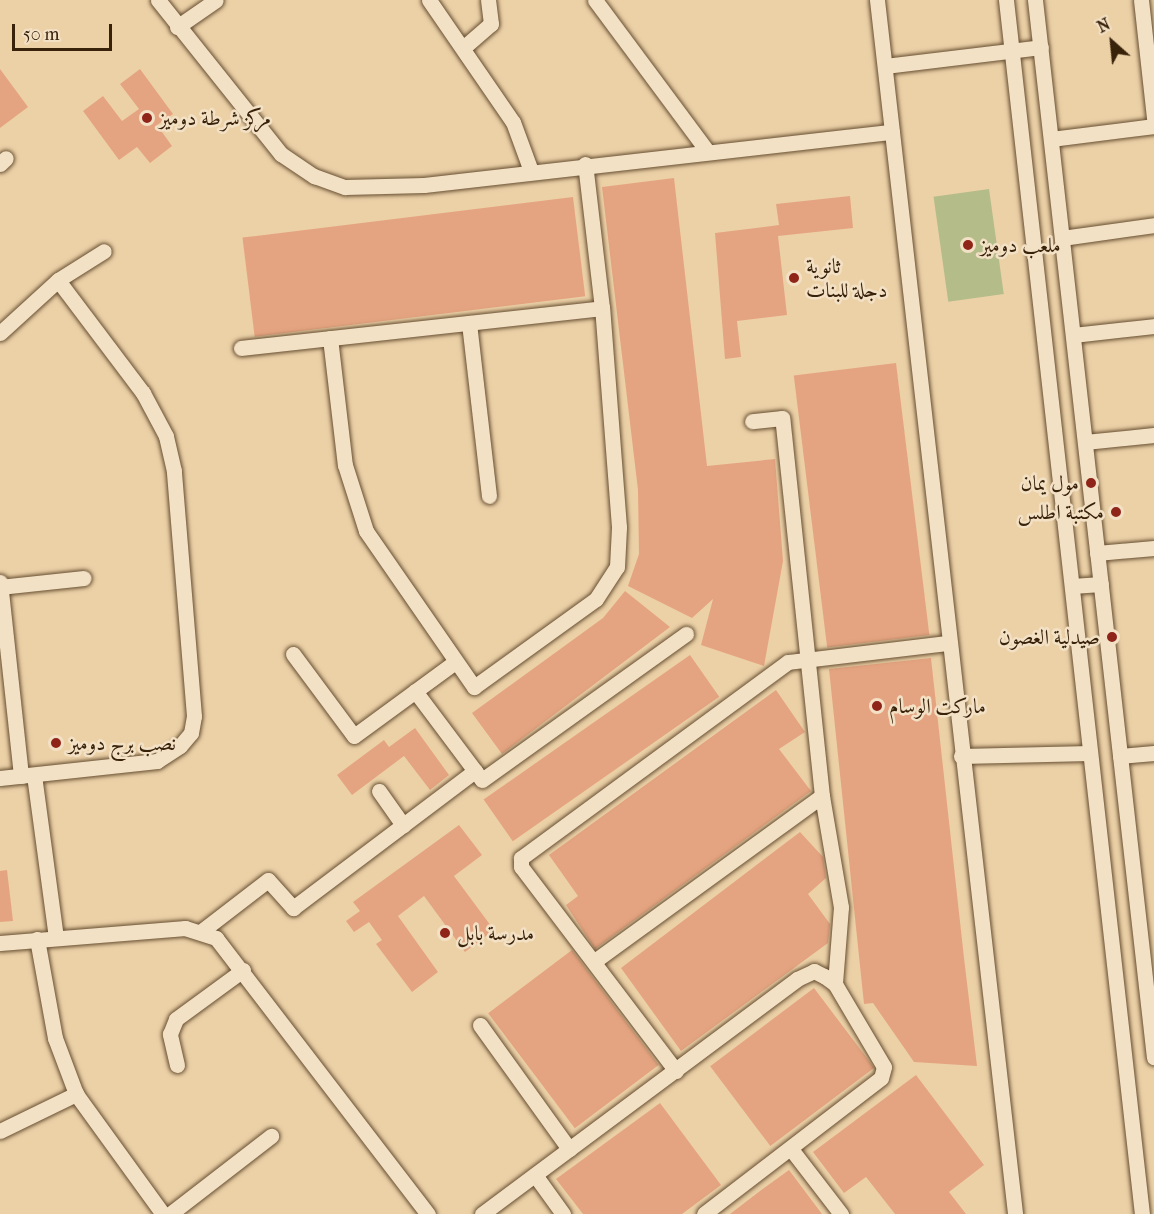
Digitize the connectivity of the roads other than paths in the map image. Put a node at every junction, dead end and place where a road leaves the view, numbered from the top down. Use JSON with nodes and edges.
{"nodes":[{"id":1,"x":158,"y":0,"type":"edge"},
{"id":2,"x":216,"y":0,"type":"edge"},
{"id":3,"x":429,"y":0,"type":"edge"},
{"id":4,"x":488,"y":0,"type":"edge"},
{"id":5,"x":595,"y":0,"type":"edge"},
{"id":6,"x":878,"y":0,"type":"edge"},
{"id":7,"x":1006,"y":0,"type":"edge"},
{"id":8,"x":1035,"y":0,"type":"edge"},
{"id":9,"x":1141,"y":0,"type":"edge"},
{"id":10,"x":177,"y":27,"type":"junction"},
{"id":11,"x":1041,"y":47,"type":"junction"},
{"id":12,"x":463,"y":48,"type":"junction"},
{"id":13,"x":1011,"y":50,"type":"junction"},
{"id":14,"x":885,"y":66,"type":"junction"},
{"id":15,"x":1154,"y":118,"type":"edge"},
{"id":16,"x":1154,"y":126,"type":"edge"},
{"id":17,"x":892,"y":132,"type":"junction"},
{"id":18,"x":1051,"y":140,"type":"junction"},
{"id":19,"x":708,"y":152,"type":"junction"},
{"id":20,"x":585,"y":165,"type":"junction"},
{"id":21,"x":531,"y":171,"type":"junction"},
{"id":22,"x":1154,"y":225,"type":"edge"},
{"id":23,"x":1062,"y":238,"type":"junction"},
{"id":24,"x":104,"y":251,"type":"dead end"},
{"id":25,"x":58,"y":280,"type":"junction"},
{"id":26,"x":602,"y":308,"type":"junction"},
{"id":27,"x":469,"y":323,"type":"junction"},
{"id":28,"x":1154,"y":326,"type":"edge"},
{"id":29,"x":0,"y":333,"type":"edge"},
{"id":30,"x":1073,"y":335,"type":"junction"},
{"id":31,"x":330,"y":338,"type":"junction"},
{"id":32,"x":242,"y":348,"type":"dead end"},
{"id":33,"x":752,"y":420,"type":"dead end"},
{"id":34,"x":1154,"y":435,"type":"edge"},
{"id":35,"x":1085,"y":442,"type":"junction"},
{"id":36,"x":489,"y":496,"type":"dead end"},
{"id":37,"x":1154,"y":548,"type":"edge"},
{"id":38,"x":1097,"y":553,"type":"junction"},
{"id":39,"x":84,"y":578,"type":"dead end"},
{"id":40,"x":0,"y":582,"type":"edge"},
{"id":41,"x":1101,"y":584,"type":"junction"},
{"id":42,"x":1071,"y":586,"type":"junction"},
{"id":43,"x":0,"y":587,"type":"edge"},
{"id":44,"x":687,"y":634,"type":"dead end"},
{"id":45,"x":948,"y":643,"type":"junction"},
{"id":46,"x":293,"y":654,"type":"dead end"},
{"id":47,"x":809,"y":658,"type":"junction"},
{"id":48,"x":455,"y":662,"type":"junction"},
{"id":49,"x":415,"y":691,"type":"junction"},
{"id":50,"x":1090,"y":753,"type":"junction"},
{"id":51,"x":1154,"y":753,"type":"edge"},
{"id":52,"x":961,"y":756,"type":"junction"},
{"id":53,"x":1120,"y":756,"type":"junction"},
{"id":54,"x":475,"y":771,"type":"junction"},
{"id":55,"x":27,"y":775,"type":"junction"},
{"id":56,"x":0,"y":778,"type":"edge"},
{"id":57,"x":379,"y":791,"type":"dead end"},
{"id":58,"x":822,"y":796,"type":"junction"},
{"id":59,"x":403,"y":825,"type":"junction"},
{"id":60,"x":203,"y":930,"type":"junction"},
{"id":61,"x":56,"y":938,"type":"junction"},
{"id":62,"x":37,"y":939,"type":"junction"},
{"id":63,"x":0,"y":943,"type":"edge"},
{"id":64,"x":596,"y":960,"type":"junction"},
{"id":65,"x":243,"y":970,"type":"junction"},
{"id":66,"x":1150,"y":980,"type":"edge"},
{"id":67,"x":835,"y":984,"type":"junction"},
{"id":68,"x":480,"y":1025,"type":"dead end"},
{"id":69,"x":1154,"y":1057,"type":"edge"},
{"id":70,"x":177,"y":1065,"type":"dead end"},
{"id":71,"x":676,"y":1071,"type":"junction"},
{"id":72,"x":76,"y":1094,"type":"junction"},
{"id":73,"x":0,"y":1131,"type":"edge"},
{"id":74,"x":271,"y":1136,"type":"dead end"},
{"id":75,"x":568,"y":1149,"type":"junction"},
{"id":76,"x":791,"y":1149,"type":"junction"},
{"id":77,"x":535,"y":1176,"type":"junction"},
{"id":78,"x":163,"y":1214,"type":"edge"},
{"id":79,"x":170,"y":1214,"type":"edge"},
{"id":80,"x":428,"y":1214,"type":"edge"},
{"id":81,"x":482,"y":1214,"type":"edge"},
{"id":82,"x":563,"y":1214,"type":"edge"},
{"id":83,"x":704,"y":1214,"type":"edge"},
{"id":84,"x":841,"y":1214,"type":"edge"},
{"id":85,"x":1015,"y":1214,"type":"edge"},
{"id":86,"x":1142,"y":1214,"type":"edge"}],
"edges":[{"from":1,"to":10,"type":"street"},
{"from":2,"to":10,"type":"street"},
{"from":3,"to":12,"type":"street"},
{"from":4,"to":12,"type":"street"},
{"from":5,"to":19,"type":"street"},
{"from":6,"to":14,"type":"street"},
{"from":7,"to":13,"type":"street"},
{"from":8,"to":11,"type":"street"},
{"from":9,"to":15,"type":"street"},
{"from":10,"to":21,"type":"street"},
{"from":11,"to":13,"type":"street"},
{"from":11,"to":18,"type":"street"},
{"from":12,"to":21,"type":"street"},
{"from":13,"to":14,"type":"street"},
{"from":13,"to":42,"type":"street"},
{"from":14,"to":17,"type":"street"},
{"from":16,"to":18,"type":"street"},
{"from":17,"to":19,"type":"street"},
{"from":17,"to":45,"type":"street"},
{"from":18,"to":23,"type":"street"},
{"from":19,"to":20,"type":"street"},
{"from":20,"to":21,"type":"street"},
{"from":20,"to":26,"type":"street"},
{"from":22,"to":23,"type":"street"},
{"from":23,"to":30,"type":"street"},
{"from":24,"to":25,"type":"street"},
{"from":25,"to":29,"type":"street"},
{"from":25,"to":55,"type":"street"},
{"from":26,"to":27,"type":"street"},
{"from":26,"to":48,"type":"street"},
{"from":27,"to":31,"type":"street"},
{"from":27,"to":36,"type":"street"},
{"from":28,"to":30,"type":"street"},
{"from":30,"to":35,"type":"street"},
{"from":31,"to":32,"type":"street"},
{"from":31,"to":48,"type":"street"},
{"from":33,"to":47,"type":"street"},
{"from":34,"to":35,"type":"street"},
{"from":35,"to":38,"type":"street"},
{"from":37,"to":38,"type":"street"},
{"from":38,"to":41,"type":"street"},
{"from":39,"to":43,"type":"street"},
{"from":40,"to":43,"type":"street"},
{"from":41,"to":42,"type":"street"},
{"from":41,"to":53,"type":"street"},
{"from":42,"to":50,"type":"street"},
{"from":43,"to":55,"type":"street"},
{"from":44,"to":54,"type":"street"},
{"from":45,"to":47,"type":"street"},
{"from":45,"to":52,"type":"street"},
{"from":46,"to":49,"type":"street"},
{"from":47,"to":58,"type":"street"},
{"from":47,"to":64,"type":"street"},
{"from":48,"to":49,"type":"street"},
{"from":49,"to":54,"type":"street"},
{"from":50,"to":52,"type":"street"},
{"from":50,"to":86,"type":"street"},
{"from":51,"to":53,"type":"street"},
{"from":52,"to":85,"type":"street"},
{"from":53,"to":66,"type":"street"},
{"from":54,"to":59,"type":"street"},
{"from":55,"to":56,"type":"street"},
{"from":55,"to":61,"type":"street"},
{"from":57,"to":59,"type":"street"},
{"from":58,"to":64,"type":"street"},
{"from":58,"to":67,"type":"street"},
{"from":59,"to":60,"type":"street"},
{"from":60,"to":61,"type":"street"},
{"from":60,"to":65,"type":"street"},
{"from":61,"to":62,"type":"street"},
{"from":62,"to":63,"type":"street"},
{"from":62,"to":72,"type":"street"},
{"from":64,"to":71,"type":"street"},
{"from":65,"to":70,"type":"street"},
{"from":65,"to":80,"type":"street"},
{"from":66,"to":69,"type":"street"},
{"from":67,"to":71,"type":"street"},
{"from":67,"to":76,"type":"street"},
{"from":68,"to":75,"type":"street"},
{"from":71,"to":75,"type":"street"},
{"from":72,"to":73,"type":"street"},
{"from":72,"to":78,"type":"street"},
{"from":74,"to":79,"type":"street"},
{"from":75,"to":77,"type":"street"},
{"from":76,"to":83,"type":"street"},
{"from":76,"to":84,"type":"street"},
{"from":77,"to":81,"type":"street"},
{"from":77,"to":82,"type":"street"}]}
